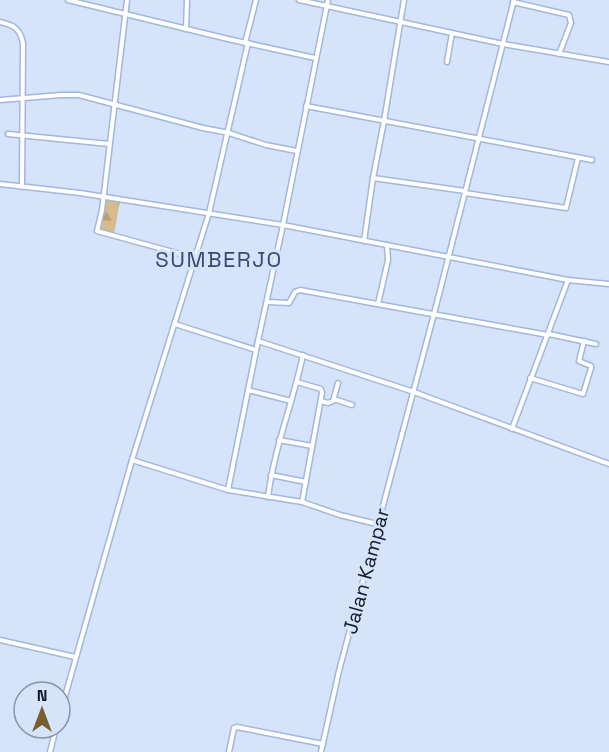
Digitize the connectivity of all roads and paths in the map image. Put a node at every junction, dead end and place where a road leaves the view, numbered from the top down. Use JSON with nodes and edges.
{"nodes":[{"id":1,"x":68,"y":0,"type":"edge"},
{"id":2,"x":127,"y":0,"type":"edge"},
{"id":3,"x":187,"y":0,"type":"edge"},
{"id":4,"x":256,"y":0,"type":"edge"},
{"id":5,"x":299,"y":0,"type":"edge"},
{"id":6,"x":328,"y":0,"type":"edge"},
{"id":7,"x":404,"y":0,"type":"edge"},
{"id":8,"x":514,"y":1,"type":"edge"},
{"id":9,"x":327,"y":8,"type":"junction"},
{"id":10,"x":125,"y":15,"type":"junction"},
{"id":11,"x":0,"y":22,"type":"edge"},
{"id":12,"x":399,"y":23,"type":"junction"},
{"id":13,"x":186,"y":29,"type":"junction"},
{"id":14,"x":452,"y":33,"type":"junction"},
{"id":15,"x":246,"y":43,"type":"junction"},
{"id":16,"x":503,"y":44,"type":"junction"},
{"id":17,"x":559,"y":54,"type":"junction"},
{"id":18,"x":315,"y":58,"type":"junction"},
{"id":19,"x":447,"y":62,"type":"dead end"},
{"id":20,"x":609,"y":62,"type":"edge"},
{"id":21,"x":23,"y":98,"type":"junction"},
{"id":22,"x":0,"y":100,"type":"edge"},
{"id":23,"x":114,"y":106,"type":"junction"},
{"id":24,"x":306,"y":106,"type":"junction"},
{"id":25,"x":384,"y":121,"type":"junction"},
{"id":26,"x":229,"y":133,"type":"junction"},
{"id":27,"x":8,"y":134,"type":"dead end"},
{"id":28,"x":22,"y":135,"type":"junction"},
{"id":29,"x":477,"y":139,"type":"junction"},
{"id":30,"x":110,"y":144,"type":"junction"},
{"id":31,"x":297,"y":151,"type":"junction"},
{"id":32,"x":578,"y":158,"type":"junction"},
{"id":33,"x":592,"y":160,"type":"dead end"},
{"id":34,"x":373,"y":178,"type":"junction"},
{"id":35,"x":0,"y":184,"type":"edge"},
{"id":36,"x":22,"y":187,"type":"junction"},
{"id":37,"x":465,"y":192,"type":"junction"},
{"id":38,"x":102,"y":197,"type":"junction"},
{"id":39,"x":210,"y":213,"type":"junction"},
{"id":40,"x":284,"y":225,"type":"junction"},
{"id":41,"x":364,"y":241,"type":"junction"},
{"id":42,"x":387,"y":245,"type":"junction"},
{"id":43,"x":195,"y":258,"type":"junction"},
{"id":44,"x":449,"y":258,"type":"junction"},
{"id":45,"x":568,"y":280,"type":"junction"},
{"id":46,"x":609,"y":284,"type":"edge"},
{"id":47,"x":268,"y":302,"type":"junction"},
{"id":48,"x":378,"y":304,"type":"junction"},
{"id":49,"x":434,"y":314,"type":"junction"},
{"id":50,"x":174,"y":324,"type":"junction"},
{"id":51,"x":547,"y":335,"type":"junction"},
{"id":52,"x":258,"y":341,"type":"junction"},
{"id":53,"x":584,"y":341,"type":"junction"},
{"id":54,"x":596,"y":344,"type":"dead end"},
{"id":55,"x":256,"y":350,"type":"junction"},
{"id":56,"x":303,"y":355,"type":"junction"},
{"id":57,"x":530,"y":378,"type":"junction"},
{"id":58,"x":297,"y":382,"type":"junction"},
{"id":59,"x":338,"y":382,"type":"dead end"},
{"id":60,"x":248,"y":390,"type":"junction"},
{"id":61,"x":414,"y":392,"type":"junction"},
{"id":62,"x":334,"y":399,"type":"junction"},
{"id":63,"x":291,"y":401,"type":"junction"},
{"id":64,"x":321,"y":401,"type":"junction"},
{"id":65,"x":352,"y":405,"type":"dead end"},
{"id":66,"x":512,"y":429,"type":"junction"},
{"id":67,"x":279,"y":440,"type":"junction"},
{"id":68,"x":312,"y":446,"type":"junction"},
{"id":69,"x":132,"y":460,"type":"junction"},
{"id":70,"x":609,"y":464,"type":"edge"},
{"id":71,"x":271,"y":475,"type":"junction"},
{"id":72,"x":306,"y":482,"type":"junction"},
{"id":73,"x":228,"y":490,"type":"junction"},
{"id":74,"x":268,"y":497,"type":"junction"},
{"id":75,"x":302,"y":502,"type":"junction"},
{"id":76,"x":377,"y":524,"type":"junction"},
{"id":77,"x":0,"y":640,"type":"edge"},
{"id":78,"x":75,"y":657,"type":"junction"},
{"id":79,"x":69,"y":680,"type":"edge"},
{"id":80,"x":323,"y":744,"type":"junction"},
{"id":81,"x":229,"y":752,"type":"edge"},
{"id":82,"x":321,"y":752,"type":"edge"}],
"edges":[{"from":1,"to":10,"type":"street"},
{"from":2,"to":10,"type":"street"},
{"from":3,"to":13,"type":"street"},
{"from":4,"to":15,"type":"street"},
{"from":5,"to":9,"type":"street"},
{"from":6,"to":9,"type":"street"},
{"from":7,"to":12,"type":"street"},
{"from":8,"to":16,"type":"street","name":"Jalan Kampar"},
{"from":8,"to":17,"type":"street"},
{"from":9,"to":12,"type":"street"},
{"from":9,"to":18,"type":"street"},
{"from":10,"to":13,"type":"street"},
{"from":10,"to":23,"type":"street"},
{"from":11,"to":21,"type":"street"},
{"from":12,"to":14,"type":"street"},
{"from":12,"to":25,"type":"street"},
{"from":13,"to":15,"type":"street"},
{"from":14,"to":16,"type":"street"},
{"from":14,"to":19,"type":"street"},
{"from":15,"to":18,"type":"street"},
{"from":15,"to":26,"type":"street"},
{"from":16,"to":17,"type":"street"},
{"from":16,"to":29,"type":"street","name":"Jalan Kampar"},
{"from":17,"to":20,"type":"street"},
{"from":18,"to":24,"type":"street"},
{"from":21,"to":22,"type":"street"},
{"from":21,"to":23,"type":"street"},
{"from":21,"to":28,"type":"street"},
{"from":23,"to":26,"type":"street"},
{"from":23,"to":30,"type":"street"},
{"from":24,"to":25,"type":"street"},
{"from":24,"to":31,"type":"street"},
{"from":25,"to":29,"type":"street"},
{"from":25,"to":34,"type":"street"},
{"from":26,"to":31,"type":"street"},
{"from":26,"to":39,"type":"street"},
{"from":27,"to":28,"type":"street"},
{"from":28,"to":30,"type":"street"},
{"from":28,"to":36,"type":"street"},
{"from":29,"to":32,"type":"street"},
{"from":29,"to":37,"type":"street","name":"Jalan Kampar"},
{"from":30,"to":38,"type":"street"},
{"from":31,"to":40,"type":"street"},
{"from":32,"to":33,"type":"street"},
{"from":32,"to":37,"type":"street"},
{"from":34,"to":37,"type":"street"},
{"from":34,"to":41,"type":"street"},
{"from":35,"to":36,"type":"street"},
{"from":36,"to":38,"type":"street"},
{"from":37,"to":44,"type":"street","name":"Jalan Kampar"},
{"from":38,"to":39,"type":"street"},
{"from":38,"to":43,"type":"street"},
{"from":39,"to":40,"type":"street"},
{"from":39,"to":43,"type":"street"},
{"from":40,"to":41,"type":"street"},
{"from":40,"to":47,"type":"street"},
{"from":41,"to":42,"type":"street"},
{"from":42,"to":44,"type":"street"},
{"from":42,"to":48,"type":"street"},
{"from":43,"to":50,"type":"street"},
{"from":44,"to":45,"type":"street"},
{"from":44,"to":49,"type":"street","name":"Jalan Kampar"},
{"from":45,"to":46,"type":"street"},
{"from":45,"to":51,"type":"street"},
{"from":47,"to":48,"type":"street"},
{"from":47,"to":52,"type":"street"},
{"from":48,"to":49,"type":"street"},
{"from":49,"to":51,"type":"street"},
{"from":49,"to":61,"type":"street","name":"Jalan Kampar"},
{"from":50,"to":55,"type":"street"},
{"from":50,"to":69,"type":"street"},
{"from":51,"to":53,"type":"street"},
{"from":51,"to":57,"type":"street"},
{"from":52,"to":55,"type":"street"},
{"from":52,"to":56,"type":"street"},
{"from":53,"to":54,"type":"street"},
{"from":53,"to":57,"type":"street"},
{"from":55,"to":60,"type":"street"},
{"from":56,"to":58,"type":"street"},
{"from":56,"to":61,"type":"street"},
{"from":57,"to":66,"type":"street"},
{"from":58,"to":63,"type":"street"},
{"from":58,"to":64,"type":"street"},
{"from":59,"to":62,"type":"street"},
{"from":60,"to":63,"type":"street"},
{"from":60,"to":73,"type":"street"},
{"from":61,"to":66,"type":"street"},
{"from":61,"to":76,"type":"street","name":"Jalan Kampar"},
{"from":62,"to":64,"type":"street"},
{"from":62,"to":65,"type":"street"},
{"from":63,"to":67,"type":"street"},
{"from":64,"to":68,"type":"street"},
{"from":66,"to":70,"type":"street"},
{"from":67,"to":68,"type":"street"},
{"from":67,"to":71,"type":"street"},
{"from":68,"to":72,"type":"street"},
{"from":69,"to":73,"type":"street"},
{"from":69,"to":78,"type":"street"},
{"from":71,"to":72,"type":"street"},
{"from":71,"to":74,"type":"street"},
{"from":72,"to":75,"type":"street"},
{"from":73,"to":74,"type":"street"},
{"from":74,"to":75,"type":"street"},
{"from":75,"to":76,"type":"street"},
{"from":76,"to":80,"type":"street","name":"Jalan Kampar"},
{"from":77,"to":78,"type":"street"},
{"from":78,"to":79,"type":"street"},
{"from":80,"to":81,"type":"street"},
{"from":80,"to":82,"type":"street","name":"Jalan Kampar"}]}
